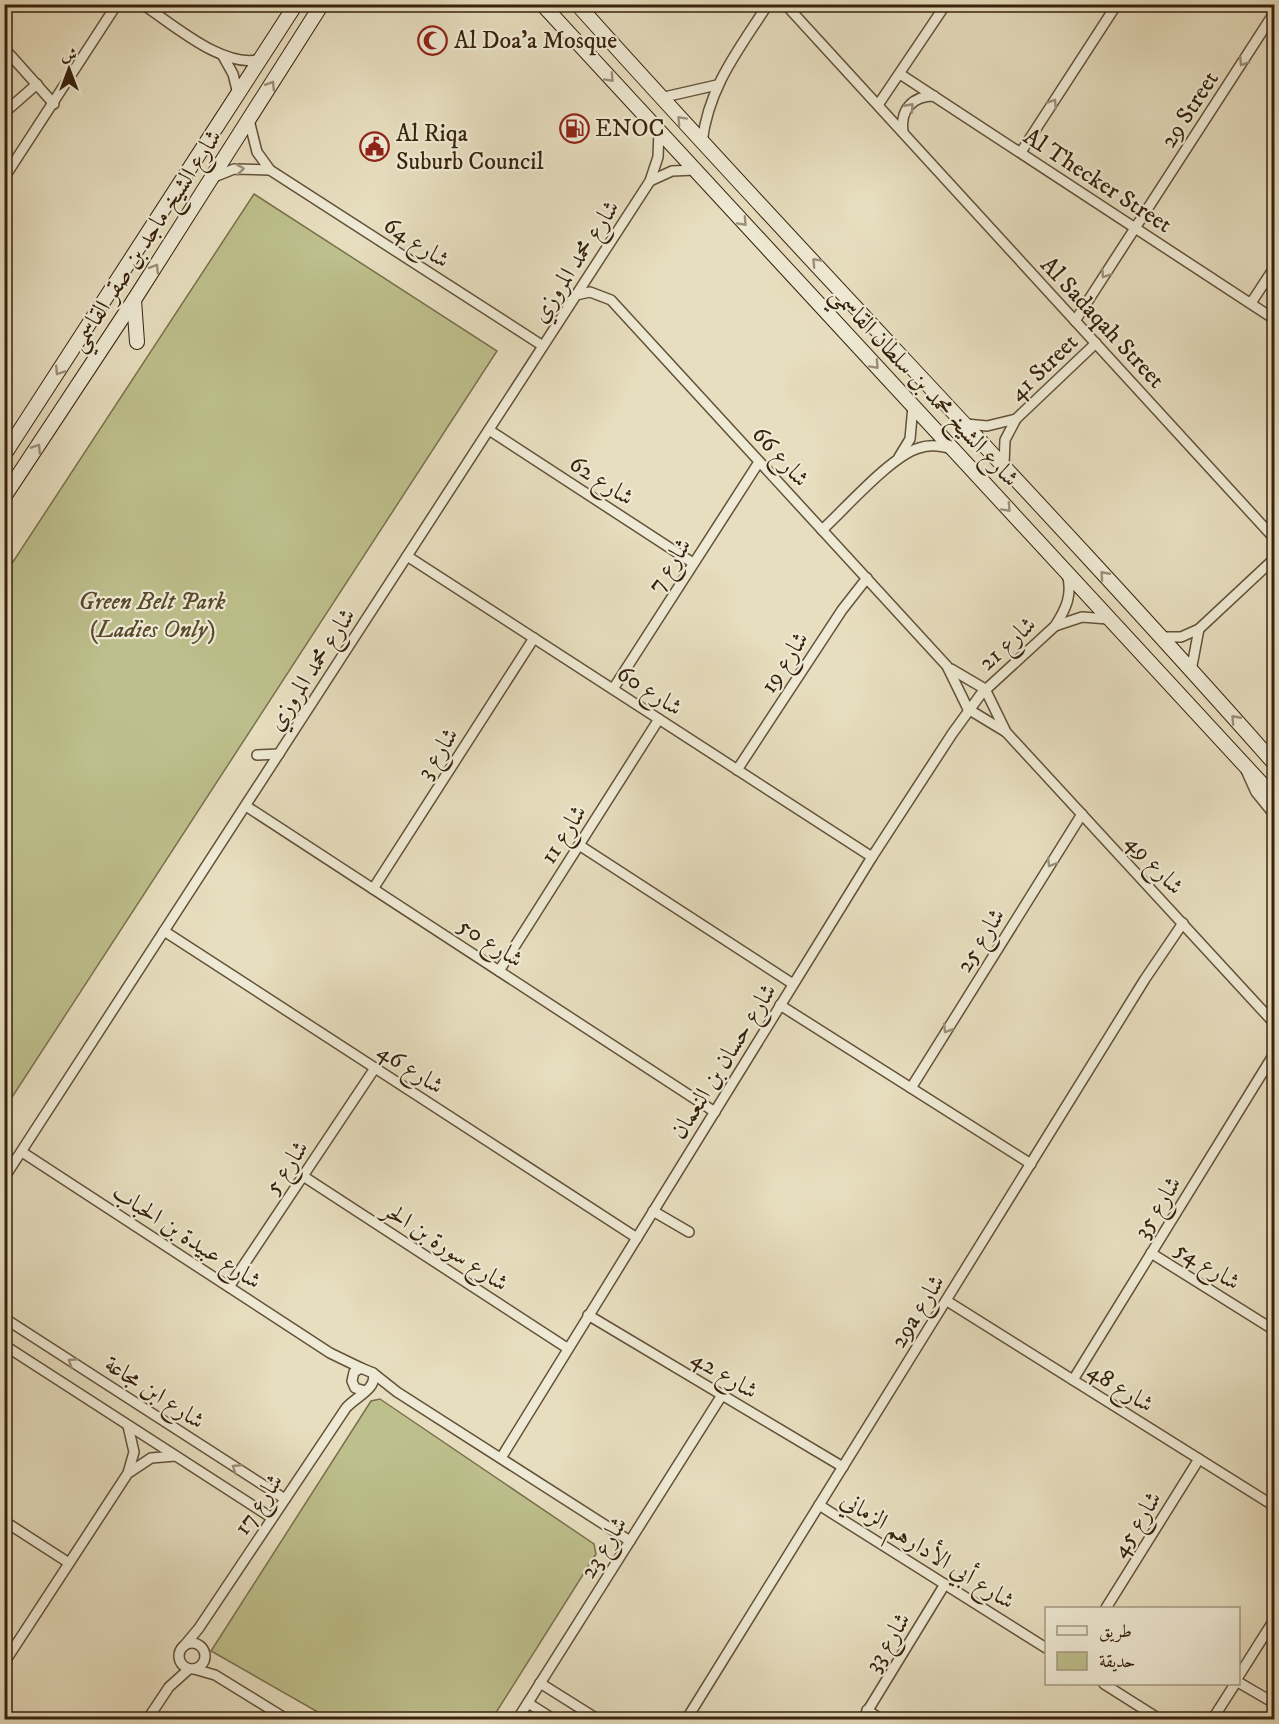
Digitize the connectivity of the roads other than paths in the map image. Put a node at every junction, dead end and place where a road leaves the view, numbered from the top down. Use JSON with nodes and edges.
{"nodes":[{"id":1,"x":117,"y":4,"type":"edge"},
{"id":2,"x":142,"y":4,"type":"edge"},
{"id":3,"x":296,"y":4,"type":"edge"},
{"id":4,"x":322,"y":4,"type":"edge"},
{"id":5,"x":542,"y":4,"type":"edge"},
{"id":6,"x":577,"y":4,"type":"edge"},
{"id":7,"x":768,"y":4,"type":"edge"},
{"id":8,"x":785,"y":4,"type":"edge"},
{"id":9,"x":946,"y":4,"type":"edge"},
{"id":10,"x":1117,"y":4,"type":"edge"},
{"id":11,"x":1275,"y":13,"type":"edge"},
{"id":12,"x":4,"y":48,"type":"edge"},
{"id":13,"x":223,"y":56,"type":"junction"},
{"id":14,"x":261,"y":59,"type":"junction"},
{"id":15,"x":900,"y":74,"type":"junction"},
{"id":16,"x":37,"y":84,"type":"junction"},
{"id":17,"x":717,"y":85,"type":"junction"},
{"id":18,"x":238,"y":94,"type":"junction"},
{"id":19,"x":934,"y":96,"type":"junction"},
{"id":20,"x":660,"y":98,"type":"junction"},
{"id":21,"x":54,"y":104,"type":"junction"},
{"id":22,"x":878,"y":105,"type":"junction"},
{"id":23,"x":4,"y":114,"type":"edge"},
{"id":24,"x":249,"y":120,"type":"junction"},
{"id":25,"x":659,"y":131,"type":"junction"},
{"id":26,"x":903,"y":132,"type":"junction"},
{"id":27,"x":702,"y":142,"type":"junction"},
{"id":28,"x":1021,"y":152,"type":"junction"},
{"id":29,"x":270,"y":170,"type":"junction"},
{"id":30,"x":695,"y":170,"type":"junction"},
{"id":31,"x":4,"y":178,"type":"edge"},
{"id":32,"x":212,"y":178,"type":"junction"},
{"id":33,"x":650,"y":181,"type":"junction"},
{"id":34,"x":1136,"y":227,"type":"junction"},
{"id":35,"x":1275,"y":268,"type":"edge"},
{"id":36,"x":576,"y":295,"type":"junction"},
{"id":37,"x":134,"y":300,"type":"junction"},
{"id":38,"x":1251,"y":303,"type":"junction"},
{"id":39,"x":1275,"y":319,"type":"edge"},
{"id":40,"x":1075,"y":321,"type":"junction"},
{"id":41,"x":137,"y":342,"type":"dead end"},
{"id":42,"x":1096,"y":343,"type":"junction"},
{"id":43,"x":543,"y":346,"type":"junction"},
{"id":44,"x":913,"y":406,"type":"junction"},
{"id":45,"x":1016,"y":418,"type":"junction"},
{"id":46,"x":966,"y":424,"type":"junction"},
{"id":47,"x":489,"y":430,"type":"junction"},
{"id":48,"x":952,"y":448,"type":"junction"},
{"id":49,"x":4,"y":455,"type":"edge"},
{"id":50,"x":898,"y":459,"type":"junction"},
{"id":51,"x":759,"y":462,"type":"junction"},
{"id":52,"x":1004,"y":465,"type":"junction"},
{"id":53,"x":4,"y":497,"type":"edge"},
{"id":54,"x":822,"y":531,"type":"junction"},
{"id":55,"x":1275,"y":538,"type":"edge"},
{"id":56,"x":407,"y":556,"type":"junction"},
{"id":57,"x":1275,"y":559,"type":"edge"},
{"id":58,"x":693,"y":563,"type":"junction"},
{"id":59,"x":1066,"y":572,"type":"junction"},
{"id":60,"x":867,"y":578,"type":"junction"},
{"id":61,"x":1110,"y":619,"type":"junction"},
{"id":62,"x":1055,"y":626,"type":"junction"},
{"id":63,"x":1199,"y":629,"type":"junction"},
{"id":64,"x":1161,"y":637,"type":"junction"},
{"id":65,"x":534,"y":638,"type":"junction"},
{"id":66,"x":946,"y":666,"type":"junction"},
{"id":67,"x":1191,"y":671,"type":"junction"},
{"id":68,"x":612,"y":689,"type":"junction"},
{"id":69,"x":985,"y":689,"type":"junction"},
{"id":70,"x":968,"y":709,"type":"junction"},
{"id":71,"x":659,"y":719,"type":"junction"},
{"id":72,"x":1006,"y":732,"type":"junction"},
{"id":73,"x":1260,"y":746,"type":"junction"},
{"id":74,"x":279,"y":754,"type":"junction"},
{"id":75,"x":256,"y":755,"type":"dead end"},
{"id":76,"x":1275,"y":755,"type":"edge"},
{"id":77,"x":1275,"y":763,"type":"edge"},
{"id":78,"x":1247,"y":767,"type":"junction"},
{"id":79,"x":737,"y":770,"type":"junction"},
{"id":80,"x":1275,"y":797,"type":"edge"},
{"id":81,"x":246,"y":806,"type":"junction"},
{"id":82,"x":1275,"y":812,"type":"edge"},
{"id":83,"x":1082,"y":814,"type":"junction"},
{"id":84,"x":579,"y":845,"type":"junction"},
{"id":85,"x":872,"y":857,"type":"junction"},
{"id":86,"x":373,"y":889,"type":"junction"},
{"id":87,"x":1183,"y":923,"type":"junction"},
{"id":88,"x":165,"y":931,"type":"junction"},
{"id":89,"x":499,"y":971,"type":"junction"},
{"id":90,"x":793,"y":984,"type":"junction"},
{"id":91,"x":780,"y":1005,"type":"junction"},
{"id":92,"x":1275,"y":1023,"type":"edge"},
{"id":93,"x":1275,"y":1054,"type":"edge"},
{"id":94,"x":375,"y":1068,"type":"junction"},
{"id":95,"x":911,"y":1088,"type":"junction"},
{"id":96,"x":715,"y":1112,"type":"junction"},
{"id":97,"x":22,"y":1152,"type":"junction"},
{"id":98,"x":1031,"y":1164,"type":"junction"},
{"id":99,"x":303,"y":1176,"type":"junction"},
{"id":100,"x":4,"y":1178,"type":"edge"},
{"id":101,"x":653,"y":1211,"type":"junction"},
{"id":102,"x":689,"y":1232,"type":"dead end"},
{"id":103,"x":636,"y":1238,"type":"junction"},
{"id":104,"x":1151,"y":1253,"type":"junction"},
{"id":105,"x":229,"y":1287,"type":"junction"},
{"id":106,"x":946,"y":1301,"type":"junction"},
{"id":107,"x":588,"y":1315,"type":"junction"},
{"id":108,"x":4,"y":1318,"type":"edge"},
{"id":109,"x":1275,"y":1330,"type":"edge"},
{"id":110,"x":4,"y":1345,"type":"edge"},
{"id":111,"x":567,"y":1348,"type":"junction"},
{"id":112,"x":330,"y":1353,"type":"junction"},
{"id":113,"x":361,"y":1368,"type":"junction"},
{"id":114,"x":373,"y":1373,"type":"junction"},
{"id":115,"x":352,"y":1380,"type":"junction"},
{"id":116,"x":1073,"y":1380,"type":"junction"},
{"id":117,"x":367,"y":1390,"type":"junction"},
{"id":118,"x":397,"y":1392,"type":"junction"},
{"id":119,"x":722,"y":1395,"type":"junction"},
{"id":120,"x":346,"y":1408,"type":"junction"},
{"id":121,"x":128,"y":1426,"type":"junction"},
{"id":122,"x":175,"y":1456,"type":"junction"},
{"id":123,"x":501,"y":1458,"type":"junction"},
{"id":124,"x":1199,"y":1459,"type":"junction"},
{"id":125,"x":843,"y":1467,"type":"junction"},
{"id":126,"x":128,"y":1473,"type":"junction"},
{"id":127,"x":285,"y":1499,"type":"junction"},
{"id":128,"x":819,"y":1505,"type":"junction"},
{"id":129,"x":1275,"y":1506,"type":"edge"},
{"id":130,"x":272,"y":1518,"type":"junction"},
{"id":131,"x":4,"y":1521,"type":"edge"},
{"id":132,"x":630,"y":1541,"type":"junction"},
{"id":133,"x":69,"y":1563,"type":"junction"},
{"id":134,"x":945,"y":1584,"type":"junction"},
{"id":135,"x":1107,"y":1607,"type":"edge"},
{"id":136,"x":1275,"y":1620,"type":"edge"},
{"id":137,"x":204,"y":1622,"type":"junction"},
{"id":138,"x":184,"y":1646,"type":"junction"},
{"id":139,"x":1045,"y":1647,"type":"edge"},
{"id":140,"x":202,"y":1648,"type":"junction"},
{"id":141,"x":179,"y":1659,"type":"junction"},
{"id":142,"x":204,"y":1659,"type":"junction"},
{"id":143,"x":4,"y":1663,"type":"edge"},
{"id":144,"x":192,"y":1669,"type":"junction"},
{"id":145,"x":215,"y":1675,"type":"junction"},
{"id":146,"x":1240,"y":1675,"type":"edge"},
{"id":147,"x":540,"y":1683,"type":"junction"},
{"id":148,"x":1107,"y":1685,"type":"edge"},
{"id":149,"x":1236,"y":1685,"type":"edge"},
{"id":150,"x":1240,"y":1685,"type":"edge"},
{"id":151,"x":169,"y":1687,"type":"junction"},
{"id":152,"x":528,"y":1703,"type":"junction"},
{"id":153,"x":1275,"y":1703,"type":"edge"},
{"id":154,"x":867,"y":1710,"type":"junction"},
{"id":155,"x":147,"y":1719,"type":"edge"},
{"id":156,"x":288,"y":1719,"type":"edge"},
{"id":157,"x":517,"y":1719,"type":"edge"},
{"id":158,"x":555,"y":1719,"type":"edge"},
{"id":159,"x":599,"y":1719,"type":"edge"},
{"id":160,"x":687,"y":1719,"type":"edge"},
{"id":161,"x":861,"y":1719,"type":"edge"},
{"id":162,"x":882,"y":1719,"type":"edge"},
{"id":163,"x":1161,"y":1719,"type":"edge"},
{"id":164,"x":1212,"y":1719,"type":"edge"}],
"edges":[{"from":1,"to":21,"type":"street"},
{"from":2,"to":13,"type":"street"},
{"from":3,"to":14,"type":"main road","name":"شارع الشيخ ماجد بن صقر القاسمي"},
{"from":24,"to":4,"type":"main road","name":"شارع الشيخ ماجد بن صقر القاسمي","one_way":true},
{"from":5,"to":25,"type":"main road","name":"شارع الشيخ محمد بن سلطان القاسمي","one_way":true},
{"from":6,"to":20,"type":"main road","name":"شارع الشيخ محمد بن سلطان القاسمي"},
{"from":7,"to":17,"type":"street"},
{"from":8,"to":22,"type":"street"},
{"from":9,"to":15,"type":"street"},
{"from":28,"to":10,"type":"street","one_way":true},
{"from":11,"to":34,"type":"street","name":"29 Street","one_way":true},
{"from":12,"to":16,"type":"street"},
{"from":13,"to":14,"type":"street"},
{"from":13,"to":18,"type":"street"},
{"from":14,"to":18,"type":"main road","name":"شارع الشيخ ماجد بن صقر القاسمي"},
{"from":15,"to":19,"type":"street","name":"Al Thecker Street"},
{"from":15,"to":22,"type":"street"},
{"from":16,"to":21,"type":"street"},
{"from":16,"to":23,"type":"street"},
{"from":17,"to":20,"type":"street"},
{"from":17,"to":27,"type":"street"},
{"from":18,"to":49,"type":"main road","name":"شارع الشيخ ماجد بن صقر القاسمي","one_way":true},
{"from":26,"to":19,"type":"street","one_way":true},
{"from":19,"to":28,"type":"street","name":"Al Thecker Street"},
{"from":27,"to":20,"type":"main road","name":"شارع الشيخ محمد بن سلطان القاسمي","one_way":true},
{"from":21,"to":31,"type":"street"},
{"from":22,"to":26,"type":"street","name":"Al Sadaqah Street"},
{"from":24,"to":29,"type":"street","name":"شارع 64"},
{"from":24,"to":32,"type":"main road","name":"شارع الشيخ ماجد بن صقر القاسمي"},
{"from":25,"to":30,"type":"main road","name":"شارع الشيخ محمد بن سلطان القاسمي"},
{"from":25,"to":33,"type":"street","name":"شارع محمد المروزي"},
{"from":26,"to":40,"type":"street","name":"Al Sadaqah Street"},
{"from":46,"to":27,"type":"main road","name":"شارع الشيخ محمد بن سلطان القاسمي","one_way":true},
{"from":28,"to":34,"type":"street","name":"Al Thecker Street"},
{"from":32,"to":29,"type":"street","one_way":true},
{"from":29,"to":43,"type":"street","name":"شارع 64"},
{"from":30,"to":33,"type":"street"},
{"from":30,"to":44,"type":"main road","name":"شارع الشيخ محمد بن سلطان القاسمي","one_way":true},
{"from":37,"to":32,"type":"main road","name":"شارع الشيخ ماجد بن صقر القاسمي","one_way":true},
{"from":33,"to":36,"type":"street","name":"شارع محمد المروزي"},
{"from":34,"to":38,"type":"street","name":"Al Thecker Street"},
{"from":34,"to":40,"type":"street","name":"29 Street","one_way":true},
{"from":35,"to":38,"type":"street"},
{"from":36,"to":43,"type":"street","name":"شارع محمد المروزي"},
{"from":36,"to":51,"type":"street","name":"شارع 66"},
{"from":37,"to":41,"type":"main road"},
{"from":53,"to":37,"type":"main road","name":"شارع الشيخ ماجد بن صقر القاسمي","one_way":true},
{"from":38,"to":39,"type":"street","name":"Al Thecker Street"},
{"from":40,"to":42,"type":"street","name":"Al Sadaqah Street"},
{"from":42,"to":45,"type":"street","name":"41 Street"},
{"from":42,"to":55,"type":"street","name":"Al Sadaqah Street"},
{"from":43,"to":47,"type":"street","name":"شارع محمد المروزي"},
{"from":44,"to":48,"type":"main road","name":"شارع الشيخ محمد بن سلطان القاسمي"},
{"from":44,"to":50,"type":"street"},
{"from":45,"to":46,"type":"street","name":"41 Street"},
{"from":45,"to":52,"type":"street","name":"41 Street"},
{"from":46,"to":52,"type":"main road","name":"شارع الشيخ محمد بن سلطان القاسمي"},
{"from":47,"to":56,"type":"street","name":"شارع محمد المروزي"},
{"from":47,"to":58,"type":"street","name":"شارع 62"},
{"from":48,"to":50,"type":"street"},
{"from":48,"to":59,"type":"main road","name":"شارع الشيخ محمد بن سلطان القاسمي","one_way":true},
{"from":50,"to":54,"type":"street"},
{"from":51,"to":54,"type":"street","name":"شارع 66"},
{"from":51,"to":58,"type":"street","name":"شارع 7"},
{"from":64,"to":52,"type":"main road","name":"شارع الشيخ محمد بن سلطان القاسمي","one_way":true},
{"from":54,"to":60,"type":"street","name":"شارع 66"},
{"from":56,"to":65,"type":"street","name":"شارع 60"},
{"from":56,"to":74,"type":"street","name":"شارع محمد المروزي"},
{"from":57,"to":63,"type":"street"},
{"from":58,"to":68,"type":"street","name":"شارع 7"},
{"from":59,"to":61,"type":"main road","name":"شارع الشيخ محمد بن سلطان القاسمي"},
{"from":59,"to":62,"type":"street","name":"شارع 21"},
{"from":60,"to":66,"type":"street","name":"شارع 66"},
{"from":60,"to":79,"type":"street","name":"شارع 19"},
{"from":61,"to":62,"type":"street","name":"شارع 21"},
{"from":61,"to":78,"type":"main road","name":"شارع الشيخ محمد بن سلطان القاسمي"},
{"from":62,"to":69,"type":"street","name":"شارع 21"},
{"from":63,"to":64,"type":"street"},
{"from":63,"to":67,"type":"street"},
{"from":64,"to":67,"type":"main road","name":"شارع الشيخ محمد بن سلطان القاسمي"},
{"from":65,"to":68,"type":"street","name":"شارع 60"},
{"from":65,"to":86,"type":"street","name":"شارع 3"},
{"from":66,"to":69,"type":"street","name":"شارع 66"},
{"from":66,"to":70,"type":"street","name":"شارع 66"},
{"from":73,"to":67,"type":"main road","name":"شارع الشيخ محمد بن سلطان القاسمي","one_way":true},
{"from":68,"to":71,"type":"street","name":"شارع 60"},
{"from":69,"to":70,"type":"street","name":"شارع حسان بن النعمان"},
{"from":69,"to":72,"type":"street","name":"شارع 49"},
{"from":70,"to":72,"type":"street","name":"شارع 49"},
{"from":70,"to":85,"type":"street","name":"شارع حسان بن النعمان"},
{"from":71,"to":79,"type":"street","name":"شارع 60"},
{"from":71,"to":84,"type":"street","name":"شارع 11"},
{"from":72,"to":83,"type":"street","name":"شارع 49"},
{"from":73,"to":76,"type":"street"},
{"from":73,"to":77,"type":"main road","name":"شارع الشيخ محمد بن سلطان القاسمي"},
{"from":74,"to":75,"type":"street"},
{"from":74,"to":81,"type":"street","name":"شارع محمد المروزي"},
{"from":78,"to":80,"type":"main road","name":"شارع الشيخ محمد بن سلطان القاسمي"},
{"from":78,"to":82,"type":"street"},
{"from":79,"to":85,"type":"street","name":"شارع 60"},
{"from":81,"to":86,"type":"street","name":"شارع 50"},
{"from":81,"to":88,"type":"street","name":"شارع محمد المروزي"},
{"from":83,"to":87,"type":"street","name":"شارع 49"},
{"from":83,"to":95,"type":"street","name":"شارع 25","one_way":true},
{"from":84,"to":89,"type":"street","name":"شارع 11"},
{"from":84,"to":90,"type":"street"},
{"from":85,"to":90,"type":"street","name":"شارع حسان بن النعمان"},
{"from":86,"to":89,"type":"street","name":"شارع 50"},
{"from":87,"to":92,"type":"street","name":"شارع 49"},
{"from":87,"to":98,"type":"street","name":"29a شارع"},
{"from":88,"to":94,"type":"street","name":"شارع 46"},
{"from":88,"to":97,"type":"street","name":"شارع محمد المروزي"},
{"from":89,"to":96,"type":"street","name":"شارع 50"},
{"from":90,"to":91,"type":"street","name":"شارع حسان بن النعمان"},
{"from":91,"to":95,"type":"street"},
{"from":91,"to":96,"type":"street","name":"شارع حسان بن النعمان"},
{"from":93,"to":104,"type":"street","name":"شارع 35"},
{"from":94,"to":99,"type":"street","name":"شارع 5"},
{"from":94,"to":103,"type":"street","name":"شارع 46"},
{"from":95,"to":98,"type":"street"},
{"from":96,"to":101,"type":"street","name":"شارع حسان بن النعمان"},
{"from":97,"to":100,"type":"street","name":"شارع محمد المروزي"},
{"from":97,"to":105,"type":"street","name":"شارع عبيدة بن الحباب"},
{"from":98,"to":106,"type":"street","name":"29a شارع"},
{"from":99,"to":105,"type":"street","name":"شارع 5"},
{"from":99,"to":111,"type":"street","name":"شارع سورة بن الحر"},
{"from":101,"to":102,"type":"street"},
{"from":101,"to":103,"type":"street","name":"شارع حسان بن النعمان"},
{"from":103,"to":107,"type":"street","name":"شارع حسان بن النعمان"},
{"from":104,"to":109,"type":"street","name":"شارع 54"},
{"from":104,"to":116,"type":"street","name":"شارع 35"},
{"from":105,"to":112,"type":"street","name":"شارع عبيدة بن الحباب"},
{"from":106,"to":116,"type":"street","name":"شارع 48"},
{"from":106,"to":125,"type":"street","name":"29a شارع"},
{"from":107,"to":111,"type":"street","name":"شارع حسان بن النعمان"},
{"from":107,"to":119,"type":"street","name":"شارع 42"},
{"from":127,"to":108,"type":"street","name":"شارع ابن مجاعة","one_way":true},
{"from":110,"to":121,"type":"street","name":"شارع ابن مجاعة"},
{"from":111,"to":123,"type":"street","name":"شارع حسان بن النعمان"},
{"from":112,"to":113,"type":"street","name":"شارع عبيدة بن الحباب"},
{"from":112,"to":115,"type":"street","name":"شارع عبيدة بن الحباب"},
{"from":113,"to":114,"type":"street"},
{"from":113,"to":115,"type":"street"},
{"from":114,"to":117,"type":"street"},
{"from":114,"to":118,"type":"street"},
{"from":115,"to":117,"type":"street"},
{"from":115,"to":120,"type":"street","name":"شارع 17"},
{"from":116,"to":124,"type":"street","name":"شارع 48"},
{"from":117,"to":118,"type":"street"},
{"from":117,"to":120,"type":"street","name":"شارع 17"},
{"from":118,"to":123,"type":"street"},
{"from":119,"to":125,"type":"street","name":"شارع 42"},
{"from":119,"to":132,"type":"street","name":"شارع 23"},
{"from":120,"to":127,"type":"street","name":"شارع 17"},
{"from":121,"to":122,"type":"street","name":"شارع ابن مجاعة"},
{"from":121,"to":126,"type":"street"},
{"from":122,"to":126,"type":"street"},
{"from":122,"to":130,"type":"street","name":"شارع ابن مجاعة"},
{"from":123,"to":132,"type":"street"},
{"from":124,"to":129,"type":"street","name":"شارع 48"},
{"from":124,"to":135,"type":"street","name":"شارع 45"},
{"from":125,"to":128,"type":"street","name":"29a شارع"},
{"from":126,"to":133,"type":"street"},
{"from":127,"to":130,"type":"street","name":"شارع 17"},
{"from":128,"to":134,"type":"street","name":"شارع أبي الأدارهم الزماني"},
{"from":128,"to":160,"type":"street","name":"29a شارع"},
{"from":130,"to":137,"type":"street","name":"شارع 17"},
{"from":131,"to":133,"type":"street"},
{"from":132,"to":147,"type":"street","name":"شارع 23"},
{"from":133,"to":143,"type":"street"},
{"from":134,"to":139,"type":"street","name":"شارع أبي الأدارهم الزماني"},
{"from":134,"to":154,"type":"street","name":"شارع 33"},
{"from":136,"to":146,"type":"street"},
{"from":137,"to":138,"type":"street","name":"شارع 17"},
{"from":137,"to":140,"type":"street","name":"شارع 17"},
{"from":138,"to":140,"type":"street"},
{"from":138,"to":141,"type":"street"},
{"from":140,"to":142,"type":"street"},
{"from":141,"to":144,"type":"street"},
{"from":141,"to":151,"type":"street"},
{"from":142,"to":144,"type":"street"},
{"from":142,"to":145,"type":"street"},
{"from":144,"to":145,"type":"street"},
{"from":144,"to":151,"type":"street"},
{"from":145,"to":156,"type":"street"},
{"from":147,"to":152,"type":"street","name":"شارع 23"},
{"from":147,"to":159,"type":"street"},
{"from":148,"to":163,"type":"street"},
{"from":149,"to":164,"type":"street"},
{"from":150,"to":153,"type":"street"},
{"from":151,"to":155,"type":"street"},
{"from":152,"to":157,"type":"street","name":"شارع 23"},
{"from":152,"to":158,"type":"street"},
{"from":154,"to":161,"type":"street","name":"شارع 33"},
{"from":154,"to":162,"type":"street"}]}
